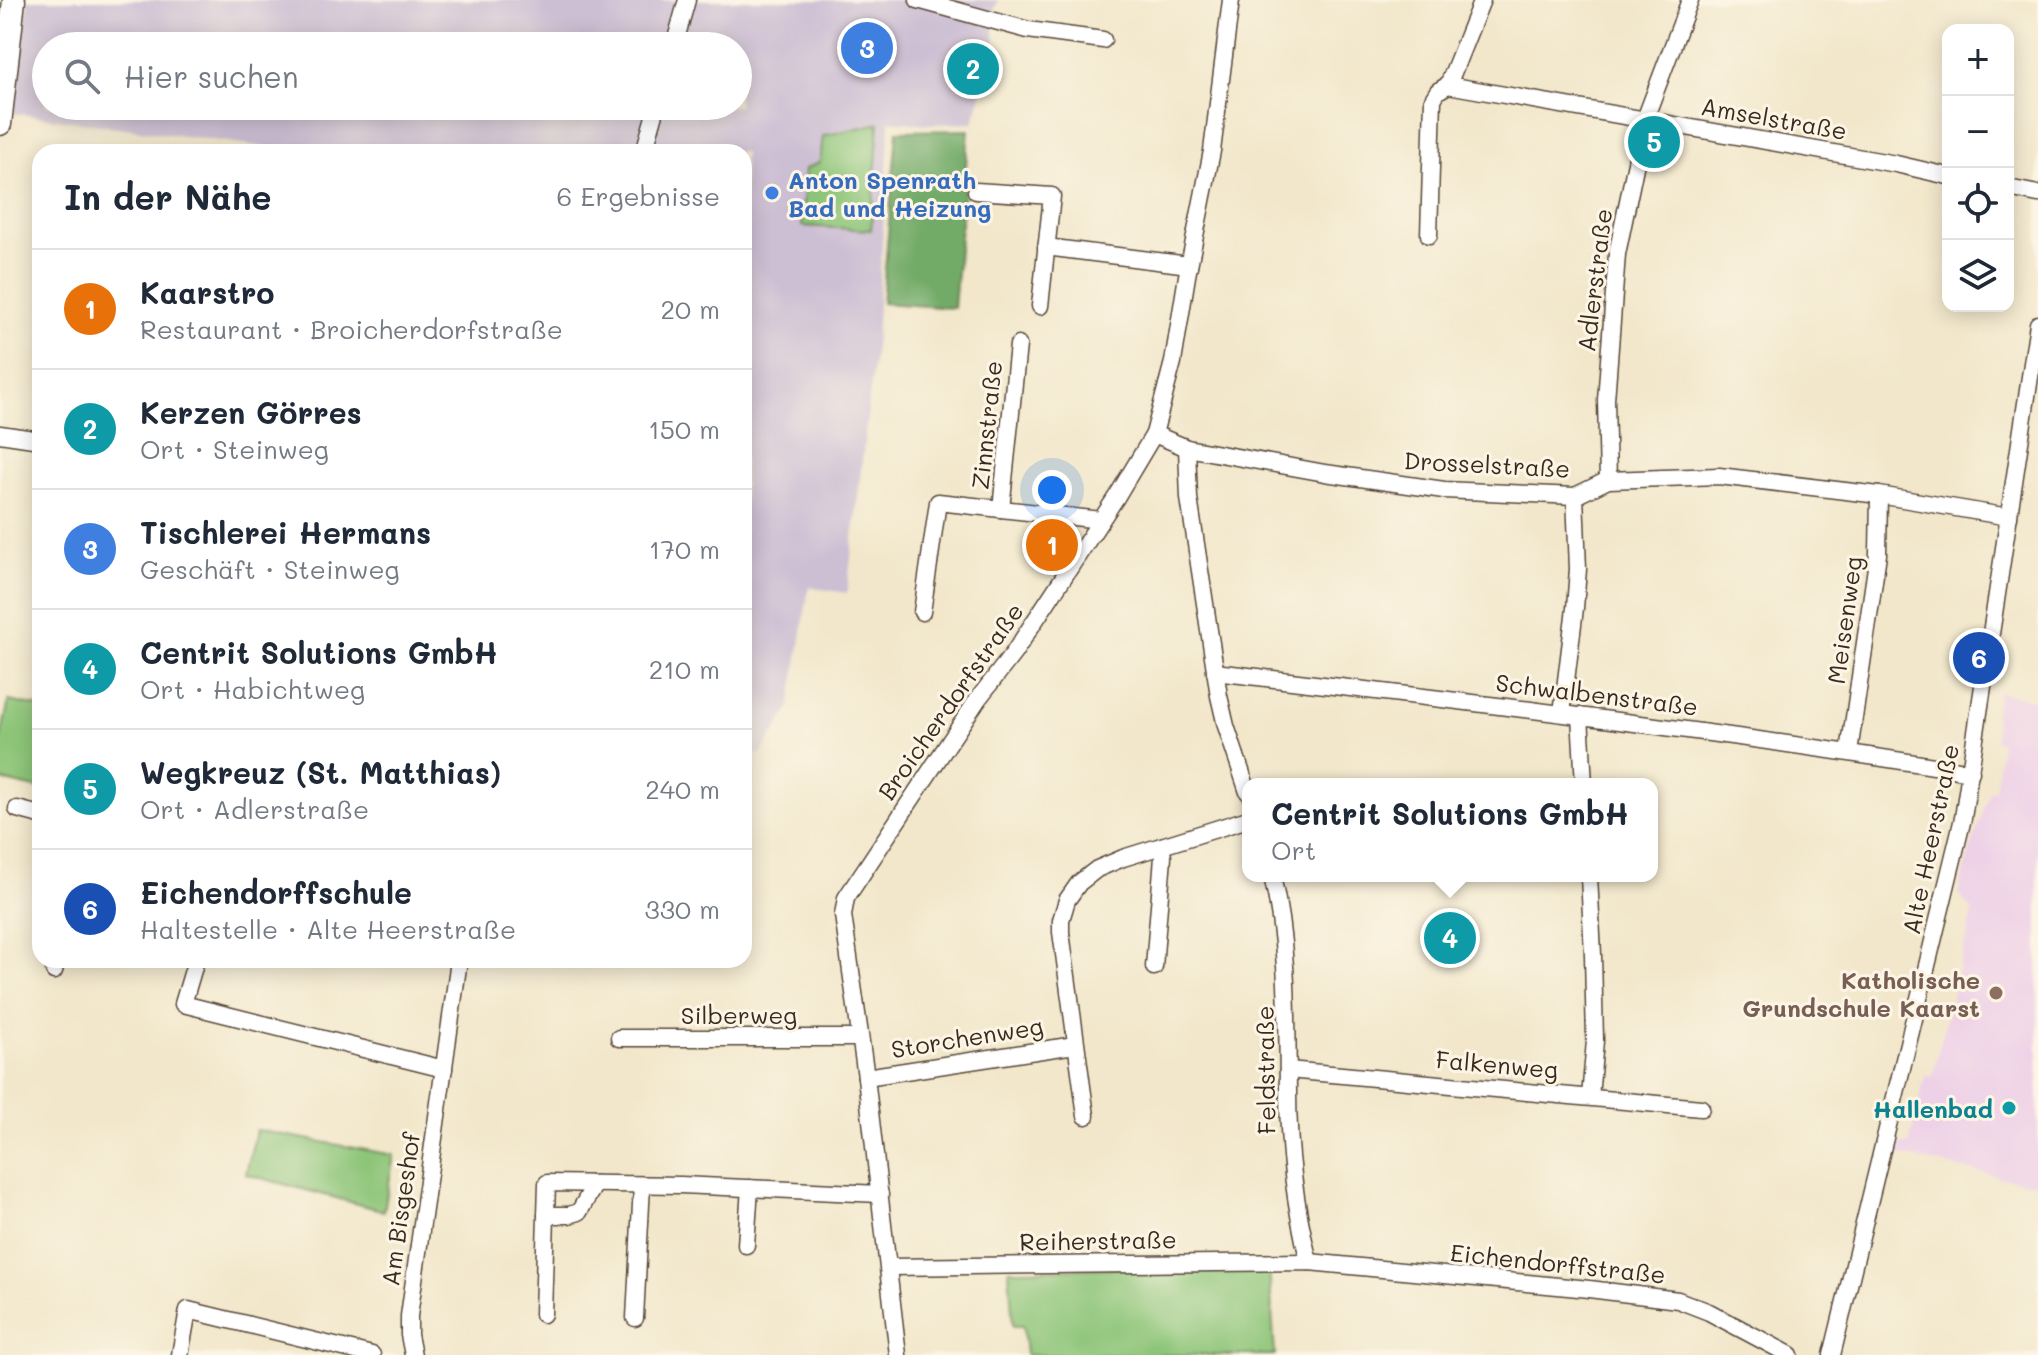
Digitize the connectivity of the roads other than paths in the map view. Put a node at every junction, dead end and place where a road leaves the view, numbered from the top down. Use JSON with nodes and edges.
{"nodes":[{"id":1,"x":14,"y":0,"type":"edge"},
{"id":2,"x":687,"y":0,"type":"edge"},
{"id":3,"x":918,"y":0,"type":"edge"},
{"id":4,"x":1231,"y":0,"type":"edge"},
{"id":5,"x":1482,"y":0,"type":"edge"},
{"id":6,"x":1690,"y":0,"type":"edge"},
{"id":7,"x":678,"y":32,"type":"edge"},
{"id":8,"x":1103,"y":40,"type":"dead end"},
{"id":9,"x":1448,"y":85,"type":"junction"},
{"id":10,"x":1645,"y":119,"type":"junction"},
{"id":11,"x":653,"y":120,"type":"edge"},
{"id":12,"x":0,"y":124,"type":"edge"},
{"id":13,"x":646,"y":144,"type":"edge"},
{"id":14,"x":1942,"y":175,"type":"edge"},
{"id":15,"x":2014,"y":189,"type":"edge"},
{"id":16,"x":976,"y":191,"type":"dead end"},
{"id":17,"x":2038,"y":194,"type":"edge"},
{"id":18,"x":1429,"y":235,"type":"dead end"},
{"id":19,"x":1046,"y":247,"type":"junction"},
{"id":20,"x":1189,"y":265,"type":"junction"},
{"id":21,"x":1040,"y":306,"type":"dead end"},
{"id":22,"x":2038,"y":324,"type":"edge"},
{"id":23,"x":1018,"y":345,"type":"dead end"},
{"id":24,"x":2034,"y":380,"type":"edge"},
{"id":25,"x":0,"y":434,"type":"edge"},
{"id":26,"x":1154,"y":434,"type":"junction"},
{"id":27,"x":32,"y":439,"type":"edge"},
{"id":28,"x":1187,"y":448,"type":"junction"},
{"id":29,"x":1608,"y":480,"type":"junction"},
{"id":30,"x":1879,"y":495,"type":"junction"},
{"id":31,"x":1575,"y":496,"type":"junction"},
{"id":32,"x":1001,"y":509,"type":"junction"},
{"id":33,"x":2009,"y":517,"type":"junction"},
{"id":34,"x":1101,"y":520,"type":"junction"},
{"id":35,"x":922,"y":612,"type":"dead end"},
{"id":36,"x":1215,"y":672,"type":"junction"},
{"id":37,"x":1562,"y":713,"type":"junction"},
{"id":38,"x":1580,"y":716,"type":"junction"},
{"id":39,"x":1849,"y":752,"type":"junction"},
{"id":40,"x":1971,"y":772,"type":"junction"},
{"id":41,"x":1243,"y":778,"type":"edge"},
{"id":42,"x":1584,"y":778,"type":"edge"},
{"id":43,"x":17,"y":809,"type":"dead end"},
{"id":44,"x":32,"y":813,"type":"edge"},
{"id":45,"x":1242,"y":821,"type":"edge"},
{"id":46,"x":1161,"y":846,"type":"junction"},
{"id":47,"x":1273,"y":882,"type":"edge"},
{"id":48,"x":1589,"y":882,"type":"edge"},
{"id":49,"x":1154,"y":967,"type":"dead end"},
{"id":50,"x":194,"y":968,"type":"edge"},
{"id":51,"x":458,"y":968,"type":"edge"},
{"id":52,"x":619,"y":1038,"type":"dead end"},
{"id":53,"x":860,"y":1038,"type":"junction"},
{"id":54,"x":1075,"y":1045,"type":"junction"},
{"id":55,"x":444,"y":1069,"type":"junction"},
{"id":56,"x":1288,"y":1070,"type":"junction"},
{"id":57,"x":866,"y":1077,"type":"junction"},
{"id":58,"x":1590,"y":1097,"type":"junction"},
{"id":59,"x":1701,"y":1108,"type":"dead end"},
{"id":60,"x":1086,"y":1116,"type":"dead end"},
{"id":61,"x":595,"y":1184,"type":"junction"},
{"id":62,"x":642,"y":1185,"type":"junction"},
{"id":63,"x":750,"y":1188,"type":"junction"},
{"id":64,"x":880,"y":1194,"type":"junction"},
{"id":65,"x":546,"y":1215,"type":"junction"},
{"id":66,"x":746,"y":1245,"type":"dead end"},
{"id":67,"x":1309,"y":1262,"type":"junction"},
{"id":68,"x":889,"y":1267,"type":"junction"},
{"id":69,"x":543,"y":1314,"type":"dead end"},
{"id":70,"x":635,"y":1318,"type":"dead end"},
{"id":71,"x":410,"y":1354,"type":"edge"},
{"id":72,"x":180,"y":1355,"type":"edge"},
{"id":73,"x":372,"y":1355,"type":"edge"},
{"id":74,"x":898,"y":1355,"type":"edge"},
{"id":75,"x":1790,"y":1355,"type":"edge"},
{"id":76,"x":1832,"y":1355,"type":"edge"}],
"edges":[{"from":1,"to":12,"type":"main road"},
{"from":2,"to":7,"type":"street"},
{"from":3,"to":8,"type":"street"},
{"from":4,"to":20,"type":"street","name":"Broicherdorfstraße"},
{"from":5,"to":9,"type":"street"},
{"from":6,"to":10,"type":"street","name":"Adlerstraße"},
{"from":9,"to":10,"type":"street","name":"Amselstraße"},
{"from":9,"to":18,"type":"street"},
{"from":10,"to":14,"type":"street","name":"Amselstraße"},
{"from":10,"to":29,"type":"street","name":"Adlerstraße"},
{"from":11,"to":13,"type":"street"},
{"from":15,"to":17,"type":"street"},
{"from":16,"to":19,"type":"street"},
{"from":19,"to":20,"type":"street"},
{"from":19,"to":21,"type":"street"},
{"from":20,"to":26,"type":"street","name":"Broicherdorfstraße"},
{"from":22,"to":24,"type":"street","name":"Alte Heerstraße"},
{"from":23,"to":32,"type":"street","name":"Zinnstraße"},
{"from":24,"to":33,"type":"street","name":"Alte Heerstraße"},
{"from":25,"to":27,"type":"street"},
{"from":26,"to":28,"type":"street","name":"Drosselstraße"},
{"from":26,"to":34,"type":"street","name":"Broicherdorfstraße"},
{"from":28,"to":31,"type":"street","name":"Drosselstraße"},
{"from":28,"to":36,"type":"street"},
{"from":29,"to":30,"type":"street","name":"Drosselstraße"},
{"from":29,"to":31,"type":"street","name":"Drosselstraße"},
{"from":30,"to":33,"type":"street","name":"Drosselstraße"},
{"from":30,"to":39,"type":"street","name":"Meisenweg"},
{"from":31,"to":37,"type":"street"},
{"from":32,"to":34,"type":"street","name":"Zinnstraße"},
{"from":32,"to":35,"type":"street","name":"Zinnstraße"},
{"from":33,"to":40,"type":"street","name":"Alte Heerstraße"},
{"from":34,"to":53,"type":"street","name":"Broicherdorfstraße"},
{"from":36,"to":37,"type":"street","name":"Schwalbenstraße"},
{"from":36,"to":41,"type":"street"},
{"from":37,"to":38,"type":"street","name":"Schwalbenstraße"},
{"from":38,"to":39,"type":"street","name":"Schwalbenstraße"},
{"from":38,"to":42,"type":"street"},
{"from":39,"to":40,"type":"street","name":"Schwalbenstraße"},
{"from":40,"to":76,"type":"street","name":"Alte Heerstraße"},
{"from":43,"to":44,"type":"street"},
{"from":45,"to":46,"type":"street","name":"Storchenweg"},
{"from":46,"to":49,"type":"street"},
{"from":46,"to":54,"type":"street","name":"Storchenweg"},
{"from":47,"to":56,"type":"street","name":"Feldstraße"},
{"from":48,"to":58,"type":"street"},
{"from":50,"to":55,"type":"street"},
{"from":51,"to":55,"type":"street","name":"Am Bisgeshof"},
{"from":52,"to":53,"type":"street","name":"Silberweg"},
{"from":53,"to":57,"type":"street","name":"Broicherdorfstraße"},
{"from":54,"to":57,"type":"street","name":"Storchenweg"},
{"from":54,"to":60,"type":"street","name":"Storchenweg"},
{"from":55,"to":71,"type":"street","name":"Am Bisgeshof"},
{"from":56,"to":58,"type":"street","name":"Falkenweg"},
{"from":56,"to":67,"type":"street","name":"Feldstraße"},
{"from":57,"to":64,"type":"street","name":"Broicherdorfstraße"},
{"from":58,"to":59,"type":"street","name":"Falkenweg"},
{"from":61,"to":62,"type":"street"},
{"from":61,"to":65,"type":"street"},
{"from":61,"to":65,"type":"street"},
{"from":62,"to":63,"type":"street"},
{"from":62,"to":70,"type":"street"},
{"from":63,"to":64,"type":"street"},
{"from":63,"to":66,"type":"street"},
{"from":64,"to":68,"type":"street","name":"Broicherdorfstraße"},
{"from":65,"to":69,"type":"street"},
{"from":67,"to":68,"type":"street","name":"Reiherstraße"},
{"from":67,"to":75,"type":"street","name":"Eichendorffstraße"},
{"from":68,"to":74,"type":"street","name":"Broicherdorfstraße"},
{"from":72,"to":73,"type":"street"}]}
